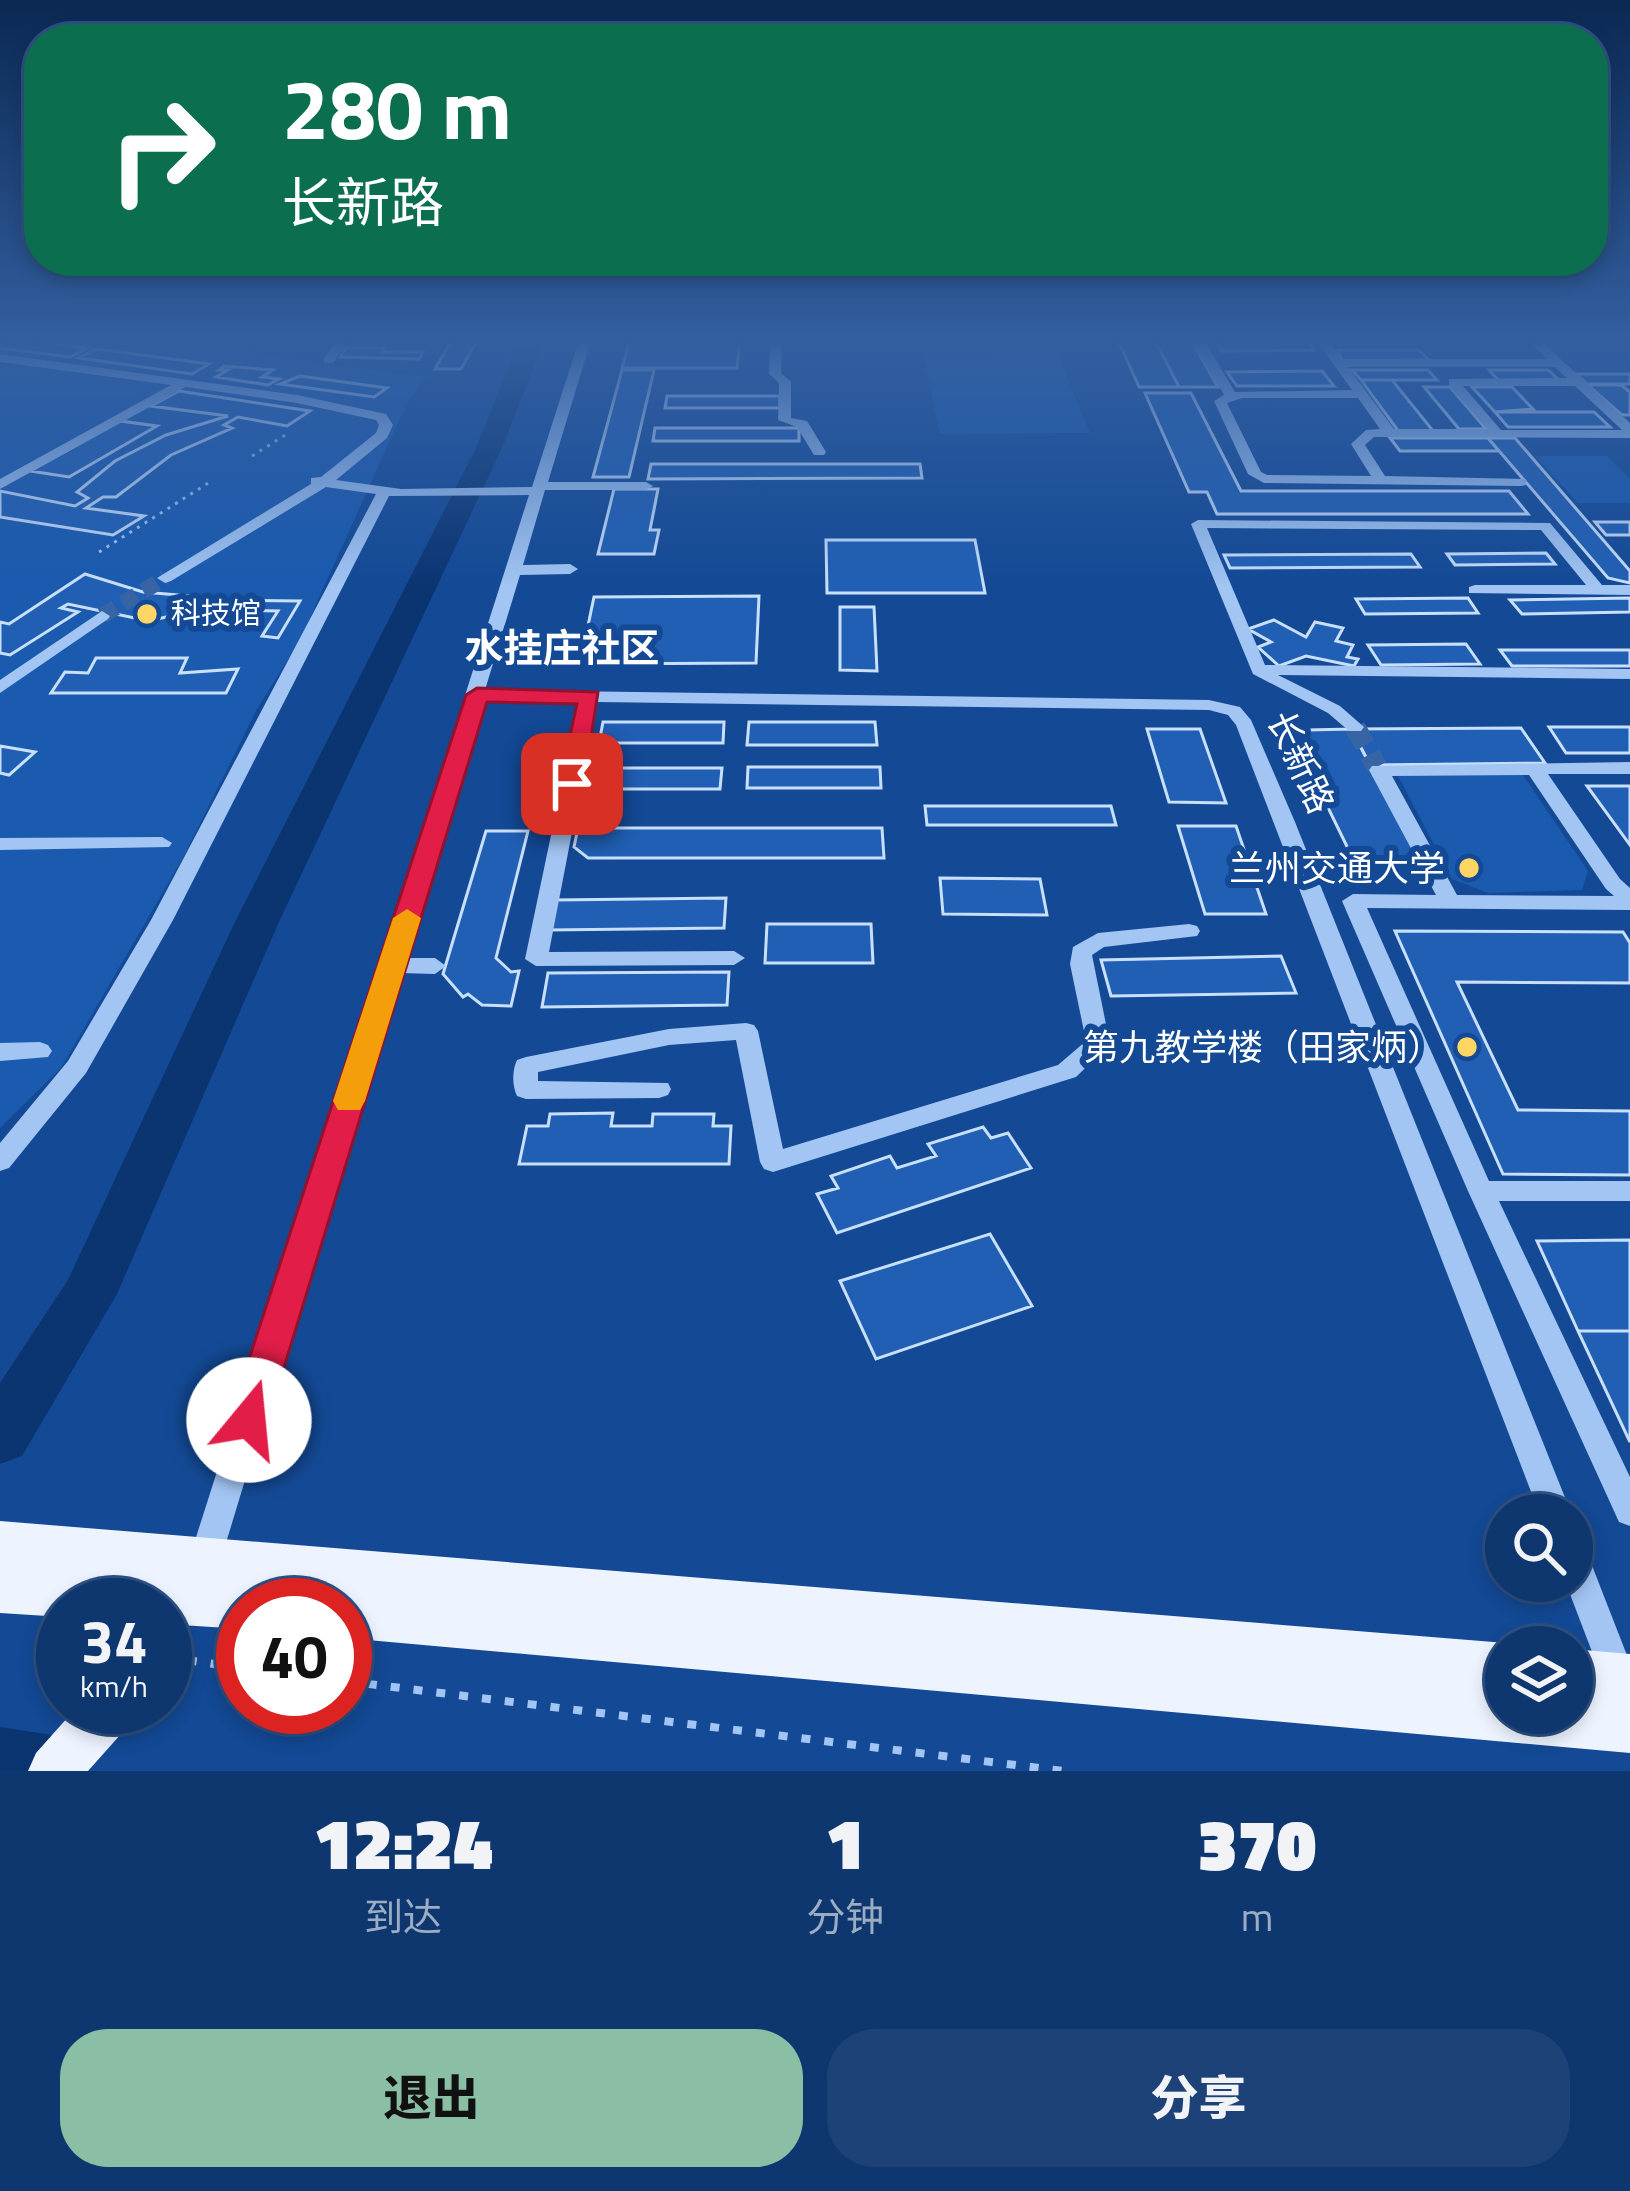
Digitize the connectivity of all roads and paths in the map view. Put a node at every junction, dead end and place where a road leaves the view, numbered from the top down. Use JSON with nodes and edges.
{"nodes":[{"id":1,"x":113,"y":423,"type":"edge"},
{"id":2,"x":385,"y":423,"type":"edge"},
{"id":3,"x":558,"y":423,"type":"edge"},
{"id":4,"x":796,"y":423,"type":"edge"},
{"id":5,"x":1230,"y":423,"type":"edge"},
{"id":6,"x":1382,"y":423,"type":"edge"},
{"id":7,"x":1488,"y":423,"type":"edge"},
{"id":8,"x":290,"y":432,"type":"dead end"},
{"id":9,"x":1630,"y":432,"type":"edge"},
{"id":10,"x":1390,"y":433,"type":"junction"},
{"id":11,"x":1498,"y":434,"type":"junction"},
{"id":12,"x":819,"y":452,"type":"dead end"},
{"id":13,"x":252,"y":456,"type":"dead end"},
{"id":14,"x":315,"y":481,"type":"junction"},
{"id":15,"x":210,"y":482,"type":"dead end"},
{"id":16,"x":1382,"y":482,"type":"junction"},
{"id":17,"x":1521,"y":482,"type":"dead end"},
{"id":18,"x":0,"y":485,"type":"edge"},
{"id":19,"x":646,"y":485,"type":"dead end"},
{"id":20,"x":537,"y":489,"type":"junction"},
{"id":21,"x":385,"y":491,"type":"junction"},
{"id":22,"x":99,"y":552,"type":"dead end"},
{"id":23,"x":570,"y":569,"type":"dead end"},
{"id":24,"x":511,"y":570,"type":"junction"},
{"id":25,"x":165,"y":578,"type":"tunnel mouth"},
{"id":26,"x":1475,"y":590,"type":"dead end"},
{"id":27,"x":1598,"y":590,"type":"junction"},
{"id":28,"x":1630,"y":590,"type":"edge"},
{"id":29,"x":102,"y":616,"type":"tunnel mouth"},
{"id":30,"x":0,"y":664,"type":"edge"},
{"id":31,"x":25,"y":670,"type":"junction"},
{"id":32,"x":1259,"y":670,"type":"junction"},
{"id":33,"x":1630,"y":674,"type":"edge"},
{"id":34,"x":0,"y":688,"type":"edge"},
{"id":35,"x":477,"y":695,"type":"junction"},
{"id":36,"x":590,"y":697,"type":"junction"},
{"id":37,"x":1355,"y":728,"type":"tunnel mouth"},
{"id":38,"x":1534,"y":768,"type":"junction"},
{"id":39,"x":1630,"y":768,"type":"edge"},
{"id":40,"x":162,"y":843,"type":"dead end"},
{"id":41,"x":0,"y":844,"type":"edge"},
{"id":42,"x":1630,"y":901,"type":"edge"},
{"id":43,"x":1450,"y":902,"type":"junction"},
{"id":44,"x":1189,"y":932,"type":"dead end"},
{"id":45,"x":734,"y":958,"type":"dead end"},
{"id":46,"x":392,"y":965,"type":"junction"},
{"id":47,"x":435,"y":966,"type":"dead end"},
{"id":48,"x":0,"y":1052,"type":"edge"},
{"id":49,"x":40,"y":1052,"type":"dead end"},
{"id":50,"x":659,"y":1089,"type":"dead end"},
{"id":51,"x":0,"y":1161,"type":"edge"},
{"id":52,"x":1630,"y":1190,"type":"edge"},
{"id":53,"x":1481,"y":1191,"type":"junction"},
{"id":54,"x":1548,"y":1494,"type":"edge"},
{"id":55,"x":1630,"y":1511,"type":"edge"},
{"id":56,"x":0,"y":1543,"type":"edge"},
{"id":57,"x":206,"y":1556,"type":"junction"},
{"id":58,"x":192,"y":1581,"type":"edge"},
{"id":59,"x":0,"y":1589,"type":"edge"},
{"id":60,"x":36,"y":1591,"type":"edge"},
{"id":61,"x":1591,"y":1602,"type":"edge"},
{"id":62,"x":372,"y":1616,"type":"edge"},
{"id":63,"x":1485,"y":1666,"type":"edge"},
{"id":64,"x":1593,"y":1679,"type":"edge"},
{"id":65,"x":372,"y":1684,"type":"edge"},
{"id":66,"x":1627,"y":1688,"type":"edge"},
{"id":67,"x":1630,"y":1728,"type":"edge"},
{"id":68,"x":87,"y":1734,"type":"edge"},
{"id":69,"x":54,"y":1771,"type":"edge"},
{"id":70,"x":1063,"y":1771,"type":"edge"}],
"edges":[{"from":1,"to":18,"type":"street"},
{"from":2,"to":14,"type":"street"},
{"from":3,"to":20,"type":"street"},
{"from":4,"to":12,"type":"street"},
{"from":5,"to":16,"type":"street"},
{"from":6,"to":10,"type":"street"},
{"from":7,"to":11,"type":"street"},
{"from":8,"to":13,"type":"path"},
{"from":9,"to":11,"type":"street"},
{"from":10,"to":11,"type":"street"},
{"from":10,"to":16,"type":"street"},
{"from":14,"to":21,"type":"street"},
{"from":14,"to":25,"type":"street"},
{"from":15,"to":22,"type":"path"},
{"from":16,"to":17,"type":"street"},
{"from":19,"to":20,"type":"street"},
{"from":20,"to":21,"type":"street"},
{"from":20,"to":24,"type":"street"},
{"from":21,"to":51,"type":"street"},
{"from":23,"to":24,"type":"street"},
{"from":24,"to":35,"type":"street"},
{"from":26,"to":27,"type":"street"},
{"from":27,"to":28,"type":"street"},
{"from":27,"to":32,"type":"street"},
{"from":29,"to":31,"type":"street"},
{"from":30,"to":31,"type":"street"},
{"from":31,"to":34,"type":"street"},
{"from":32,"to":33,"type":"street"},
{"from":32,"to":37,"type":"street"},
{"from":35,"to":36,"type":"street","name":"长新路"},
{"from":35,"to":46,"type":"street"},
{"from":36,"to":45,"type":"street"},
{"from":36,"to":54,"type":"street","name":"长新路"},
{"from":38,"to":39,"type":"street"},
{"from":38,"to":42,"type":"street"},
{"from":38,"to":43,"type":"street"},
{"from":40,"to":41,"type":"street"},
{"from":42,"to":43,"type":"street"},
{"from":43,"to":53,"type":"street"},
{"from":44,"to":50,"type":"street"},
{"from":46,"to":47,"type":"street"},
{"from":46,"to":57,"type":"street"},
{"from":48,"to":49,"type":"street"},
{"from":52,"to":53,"type":"street"},
{"from":53,"to":55,"type":"street"},
{"from":56,"to":57,"type":"main road"},
{"from":57,"to":58,"type":"main road"},
{"from":57,"to":63,"type":"main road"},
{"from":59,"to":60,"type":"main road"},
{"from":61,"to":66,"type":"street"},
{"from":62,"to":67,"type":"main road"},
{"from":64,"to":66,"type":"main road"},
{"from":65,"to":70,"type":"path"},
{"from":68,"to":69,"type":"main road"}]}
